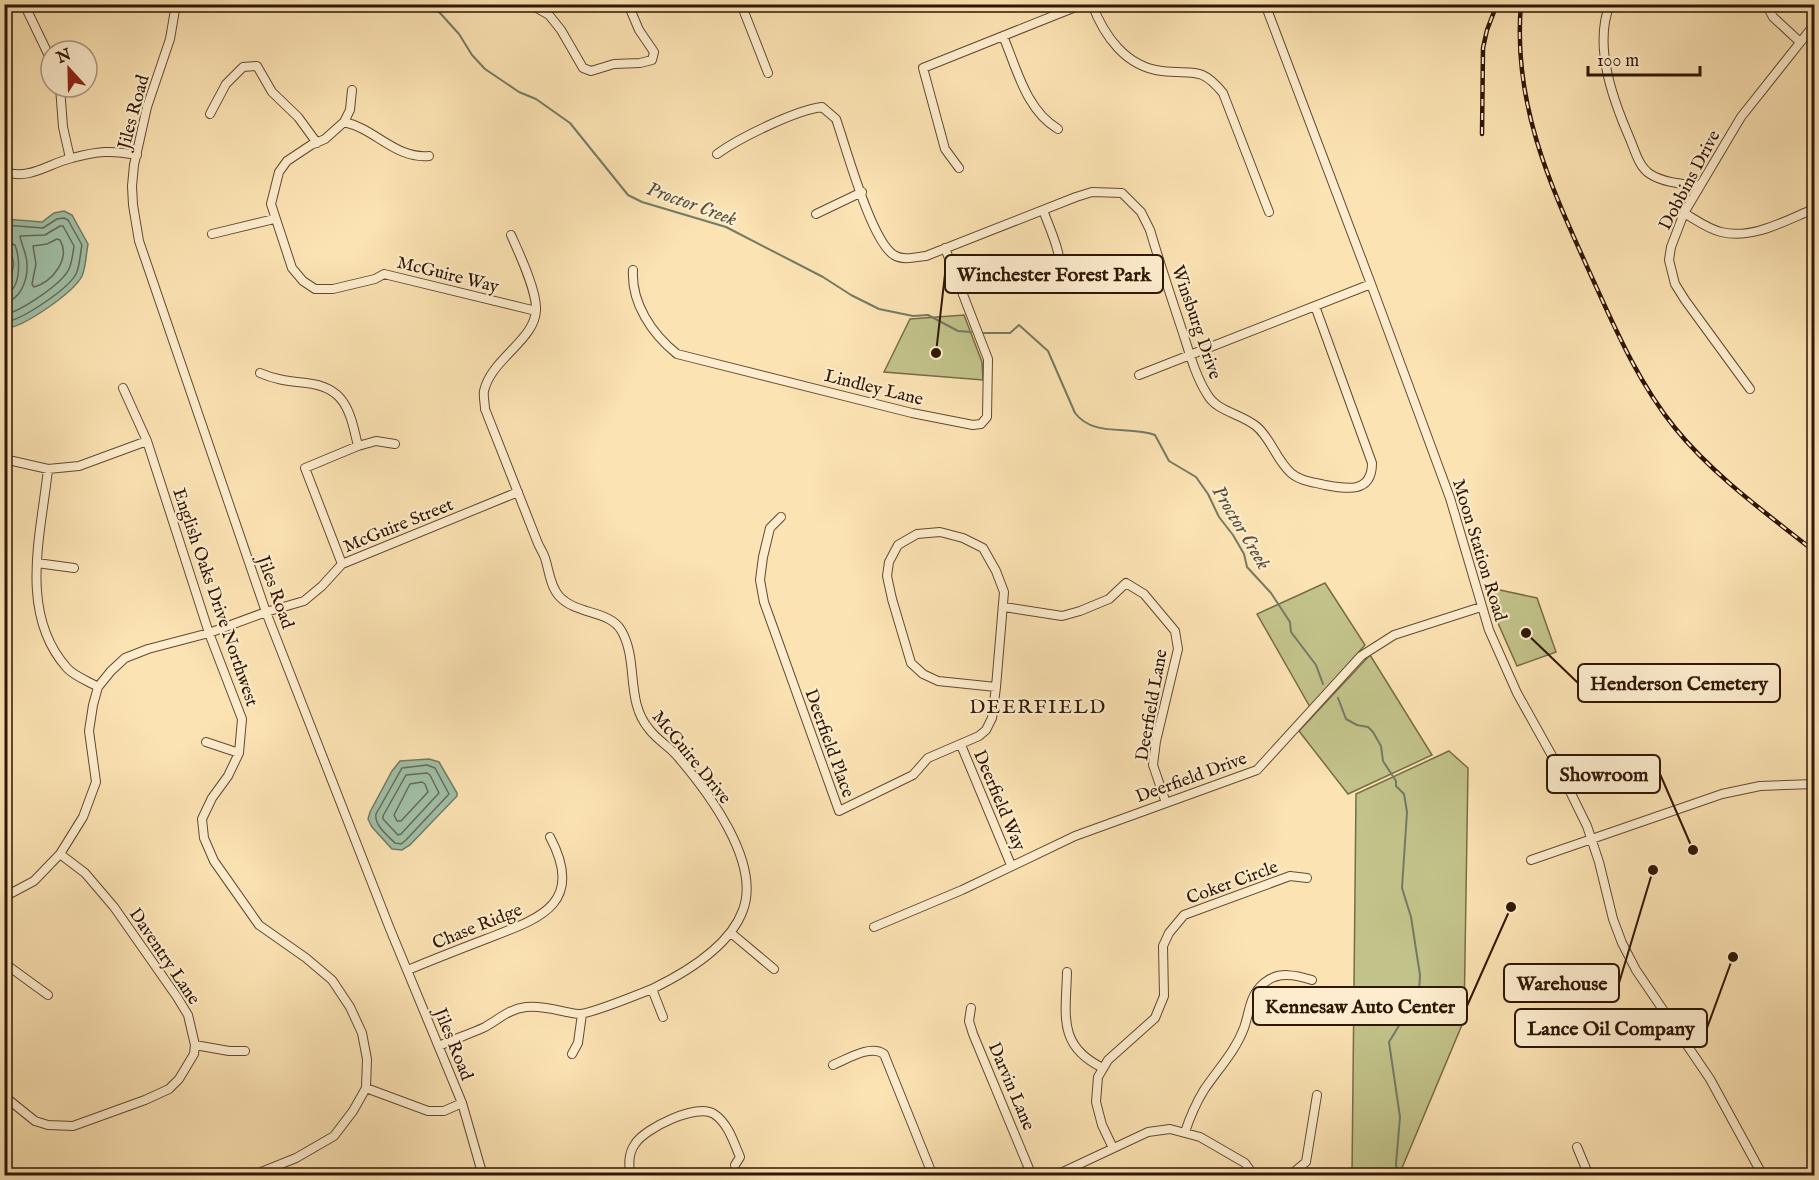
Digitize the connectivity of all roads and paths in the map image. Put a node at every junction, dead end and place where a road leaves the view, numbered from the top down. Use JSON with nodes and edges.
{"nodes":[{"id":1,"x":24,"y":4,"type":"edge"},
{"id":2,"x":176,"y":4,"type":"edge"},
{"id":3,"x":530,"y":4,"type":"edge"},
{"id":4,"x":628,"y":4,"type":"edge"},
{"id":5,"x":741,"y":4,"type":"edge"},
{"id":6,"x":1083,"y":4,"type":"edge"},
{"id":7,"x":1092,"y":4,"type":"edge"},
{"id":8,"x":1265,"y":4,"type":"edge"},
{"id":9,"x":1610,"y":4,"type":"edge"},
{"id":10,"x":1766,"y":4,"type":"edge"},
{"id":11,"x":1815,"y":25,"type":"edge"},
{"id":12,"x":1003,"y":36,"type":"junction"},
{"id":13,"x":41,"y":39,"type":"edge"},
{"id":14,"x":1800,"y":42,"type":"junction"},
{"id":15,"x":768,"y":73,"type":"dead end"},
{"id":16,"x":352,"y":90,"type":"dead end"},
{"id":17,"x":61,"y":99,"type":"edge"},
{"id":18,"x":210,"y":114,"type":"dead end"},
{"id":19,"x":344,"y":122,"type":"junction"},
{"id":20,"x":1058,"y":129,"type":"dead end"},
{"id":21,"x":316,"y":143,"type":"junction"},
{"id":22,"x":717,"y":154,"type":"dead end"},
{"id":23,"x":137,"y":155,"type":"junction"},
{"id":24,"x":429,"y":156,"type":"dead end"},
{"id":25,"x":70,"y":158,"type":"junction"},
{"id":26,"x":959,"y":168,"type":"dead end"},
{"id":27,"x":4,"y":172,"type":"edge"},
{"id":28,"x":1700,"y":186,"type":"junction"},
{"id":29,"x":861,"y":192,"type":"junction"},
{"id":30,"x":1815,"y":209,"type":"edge"},
{"id":31,"x":1043,"y":210,"type":"junction"},
{"id":32,"x":1269,"y":212,"type":"dead end"},
{"id":33,"x":1684,"y":213,"type":"junction"},
{"id":34,"x":816,"y":214,"type":"dead end"},
{"id":35,"x":274,"y":219,"type":"junction"},
{"id":36,"x":212,"y":234,"type":"dead end"},
{"id":37,"x":511,"y":235,"type":"dead end"},
{"id":38,"x":945,"y":248,"type":"junction"},
{"id":39,"x":633,"y":270,"type":"dead end"},
{"id":40,"x":1060,"y":279,"type":"dead end"},
{"id":41,"x":1371,"y":284,"type":"junction"},
{"id":42,"x":1315,"y":306,"type":"junction"},
{"id":43,"x":536,"y":311,"type":"junction"},
{"id":44,"x":1190,"y":355,"type":"junction"},
{"id":45,"x":260,"y":373,"type":"dead end"},
{"id":46,"x":1139,"y":375,"type":"dead end"},
{"id":47,"x":123,"y":388,"type":"dead end"},
{"id":48,"x":1750,"y":388,"type":"dead end"},
{"id":49,"x":147,"y":441,"type":"junction"},
{"id":50,"x":394,"y":444,"type":"dead end"},
{"id":51,"x":358,"y":446,"type":"junction"},
{"id":52,"x":4,"y":459,"type":"edge"},
{"id":53,"x":48,"y":469,"type":"junction"},
{"id":54,"x":518,"y":492,"type":"junction"},
{"id":55,"x":781,"y":517,"type":"dead end"},
{"id":56,"x":37,"y":563,"type":"junction"},
{"id":57,"x":342,"y":564,"type":"junction"},
{"id":58,"x":74,"y":568,"type":"dead end"},
{"id":59,"x":1004,"y":607,"type":"junction"},
{"id":60,"x":1481,"y":607,"type":"junction"},
{"id":61,"x":266,"y":612,"type":"junction"},
{"id":62,"x":209,"y":633,"type":"junction"},
{"id":63,"x":98,"y":687,"type":"junction"},
{"id":64,"x":996,"y":687,"type":"junction"},
{"id":65,"x":206,"y":742,"type":"dead end"},
{"id":66,"x":961,"y":745,"type":"junction"},
{"id":67,"x":239,"y":753,"type":"junction"},
{"id":68,"x":1815,"y":784,"type":"edge"},
{"id":69,"x":1166,"y":803,"type":"junction"},
{"id":70,"x":550,"y":837,"type":"dead end"},
{"id":71,"x":1592,"y":840,"type":"junction"},
{"id":72,"x":60,"y":854,"type":"junction"},
{"id":73,"x":1531,"y":860,"type":"dead end"},
{"id":74,"x":1011,"y":866,"type":"junction"},
{"id":75,"x":1307,"y":878,"type":"dead end"},
{"id":76,"x":4,"y":897,"type":"edge"},
{"id":77,"x":874,"y":927,"type":"dead end"},
{"id":78,"x":731,"y":933,"type":"junction"},
{"id":79,"x":4,"y":963,"type":"edge"},
{"id":80,"x":774,"y":969,"type":"dead end"},
{"id":81,"x":408,"y":970,"type":"junction"},
{"id":82,"x":1067,"y":972,"type":"dead end"},
{"id":83,"x":1312,"y":980,"type":"dead end"},
{"id":84,"x":652,"y":989,"type":"junction"},
{"id":85,"x":48,"y":995,"type":"dead end"},
{"id":86,"x":971,"y":1008,"type":"dead end"},
{"id":87,"x":582,"y":1014,"type":"junction"},
{"id":88,"x":663,"y":1017,"type":"dead end"},
{"id":89,"x":195,"y":1045,"type":"junction"},
{"id":90,"x":439,"y":1046,"type":"junction"},
{"id":91,"x":245,"y":1051,"type":"dead end"},
{"id":92,"x":572,"y":1054,"type":"dead end"},
{"id":93,"x":833,"y":1065,"type":"dead end"},
{"id":94,"x":1103,"y":1068,"type":"junction"},
{"id":95,"x":366,"y":1088,"type":"junction"},
{"id":96,"x":1317,"y":1095,"type":"dead end"},
{"id":97,"x":4,"y":1096,"type":"edge"},
{"id":98,"x":462,"y":1103,"type":"junction"},
{"id":99,"x":1185,"y":1132,"type":"junction"},
{"id":100,"x":1577,"y":1147,"type":"dead end"},
{"id":101,"x":1113,"y":1149,"type":"junction"},
{"id":102,"x":735,"y":1166,"type":"dead end"},
{"id":103,"x":251,"y":1176,"type":"edge"},
{"id":104,"x":483,"y":1176,"type":"edge"},
{"id":105,"x":630,"y":1176,"type":"edge"},
{"id":106,"x":933,"y":1176,"type":"edge"},
{"id":107,"x":1032,"y":1176,"type":"edge"},
{"id":108,"x":1054,"y":1176,"type":"edge"},
{"id":109,"x":1254,"y":1176,"type":"edge"},
{"id":110,"x":1289,"y":1176,"type":"edge"},
{"id":111,"x":1589,"y":1176,"type":"edge"},
{"id":112,"x":1763,"y":1176,"type":"edge"}],
"edges":[{"from":1,"to":13,"type":"street"},
{"from":2,"to":23,"type":"street","name":"Jiles Road"},
{"from":3,"to":4,"type":"street"},
{"from":5,"to":15,"type":"street"},
{"from":6,"to":12,"type":"street"},
{"from":7,"to":32,"type":"street"},
{"from":8,"to":41,"type":"street","name":"Moon Station Road"},
{"from":9,"to":28,"type":"street"},
{"from":10,"to":14,"type":"street"},
{"from":11,"to":14,"type":"street","name":"Dobbins Drive"},
{"from":12,"to":20,"type":"street"},
{"from":12,"to":26,"type":"street"},
{"from":14,"to":28,"type":"street","name":"Dobbins Drive"},
{"from":16,"to":19,"type":"street"},
{"from":17,"to":25,"type":"street"},
{"from":18,"to":21,"type":"street"},
{"from":19,"to":21,"type":"street","name":"McGuire Way"},
{"from":19,"to":24,"type":"street"},
{"from":21,"to":35,"type":"street","name":"McGuire Way"},
{"from":22,"to":29,"type":"street","name":"Winsburg Drive"},
{"from":23,"to":25,"type":"street"},
{"from":23,"to":61,"type":"street","name":"Jiles Road"},
{"from":25,"to":27,"type":"street"},
{"from":28,"to":33,"type":"street","name":"Dobbins Drive"},
{"from":29,"to":34,"type":"street"},
{"from":29,"to":38,"type":"street","name":"Winsburg Drive"},
{"from":30,"to":33,"type":"street"},
{"from":31,"to":38,"type":"street","name":"Winsburg Drive"},
{"from":31,"to":40,"type":"street"},
{"from":31,"to":44,"type":"street","name":"Winsburg Drive"},
{"from":33,"to":48,"type":"street","name":"Dobbins Drive"},
{"from":35,"to":36,"type":"street"},
{"from":35,"to":43,"type":"street","name":"McGuire Way"},
{"from":37,"to":43,"type":"street"},
{"from":38,"to":39,"type":"street","name":"Lindley Lane"},
{"from":41,"to":42,"type":"street"},
{"from":41,"to":60,"type":"street","name":"Moon Station Road"},
{"from":42,"to":44,"type":"street"},
{"from":42,"to":44,"type":"street","name":"Winsburg Drive"},
{"from":43,"to":54,"type":"street","name":"McGuire Drive"},
{"from":44,"to":46,"type":"street"},
{"from":45,"to":51,"type":"street"},
{"from":47,"to":49,"type":"street","name":"English Oaks Drive Northwest"},
{"from":49,"to":53,"type":"street"},
{"from":49,"to":62,"type":"street","name":"English Oaks Drive Northwest"},
{"from":50,"to":51,"type":"street"},
{"from":51,"to":57,"type":"street"},
{"from":52,"to":53,"type":"street"},
{"from":53,"to":56,"type":"street"},
{"from":54,"to":57,"type":"street","name":"McGuire Street"},
{"from":54,"to":78,"type":"street","name":"McGuire Drive"},
{"from":55,"to":66,"type":"street","name":"Deerfield Place"},
{"from":56,"to":58,"type":"street"},
{"from":56,"to":63,"type":"street"},
{"from":57,"to":61,"type":"street","name":"McGuire Street"},
{"from":59,"to":64,"type":"street","name":"Deerfield Place"},
{"from":59,"to":64,"type":"street","name":"Deerfield Place"},
{"from":59,"to":69,"type":"street","name":"Deerfield Lane"},
{"from":60,"to":69,"type":"street","name":"Deerfield Drive"},
{"from":60,"to":71,"type":"street","name":"Moon Station Road"},
{"from":61,"to":62,"type":"street","name":"McGuire Street"},
{"from":61,"to":81,"type":"street","name":"Jiles Road"},
{"from":62,"to":63,"type":"street","name":"McGuire Street"},
{"from":62,"to":67,"type":"street","name":"English Oaks Drive Northwest"},
{"from":63,"to":72,"type":"street"},
{"from":64,"to":66,"type":"street","name":"Deerfield Place"},
{"from":65,"to":67,"type":"street"},
{"from":66,"to":74,"type":"street","name":"Deerfield Way"},
{"from":67,"to":95,"type":"street","name":"English Oaks Drive Northwest"},
{"from":68,"to":71,"type":"street"},
{"from":69,"to":74,"type":"street","name":"Deerfield Drive"},
{"from":70,"to":81,"type":"street","name":"Chase Ridge"},
{"from":71,"to":73,"type":"street"},
{"from":71,"to":112,"type":"street","name":"Moon Station Road"},
{"from":72,"to":76,"type":"street"},
{"from":72,"to":89,"type":"street","name":"Daventry Lane"},
{"from":74,"to":77,"type":"street","name":"Deerfield Drive"},
{"from":75,"to":94,"type":"street","name":"Coker Circle"},
{"from":78,"to":80,"type":"street"},
{"from":78,"to":84,"type":"street","name":"McGuire Drive"},
{"from":79,"to":85,"type":"street"},
{"from":81,"to":90,"type":"street","name":"Jiles Road"},
{"from":82,"to":94,"type":"street"},
{"from":83,"to":99,"type":"street"},
{"from":84,"to":87,"type":"street","name":"McGuire Drive"},
{"from":84,"to":88,"type":"street"},
{"from":86,"to":107,"type":"street","name":"Darvin Lane"},
{"from":87,"to":90,"type":"street"},
{"from":87,"to":92,"type":"street"},
{"from":89,"to":91,"type":"street"},
{"from":89,"to":97,"type":"street"},
{"from":90,"to":98,"type":"street","name":"Jiles Road"},
{"from":93,"to":106,"type":"street"},
{"from":94,"to":101,"type":"street"},
{"from":95,"to":98,"type":"street"},
{"from":95,"to":103,"type":"street","name":"English Oaks Drive Northwest"},
{"from":96,"to":110,"type":"street"},
{"from":98,"to":104,"type":"street","name":"Jiles Road"},
{"from":99,"to":101,"type":"street"},
{"from":99,"to":109,"type":"street"},
{"from":100,"to":111,"type":"street"},
{"from":101,"to":108,"type":"street"},
{"from":102,"to":105,"type":"street"}]}
